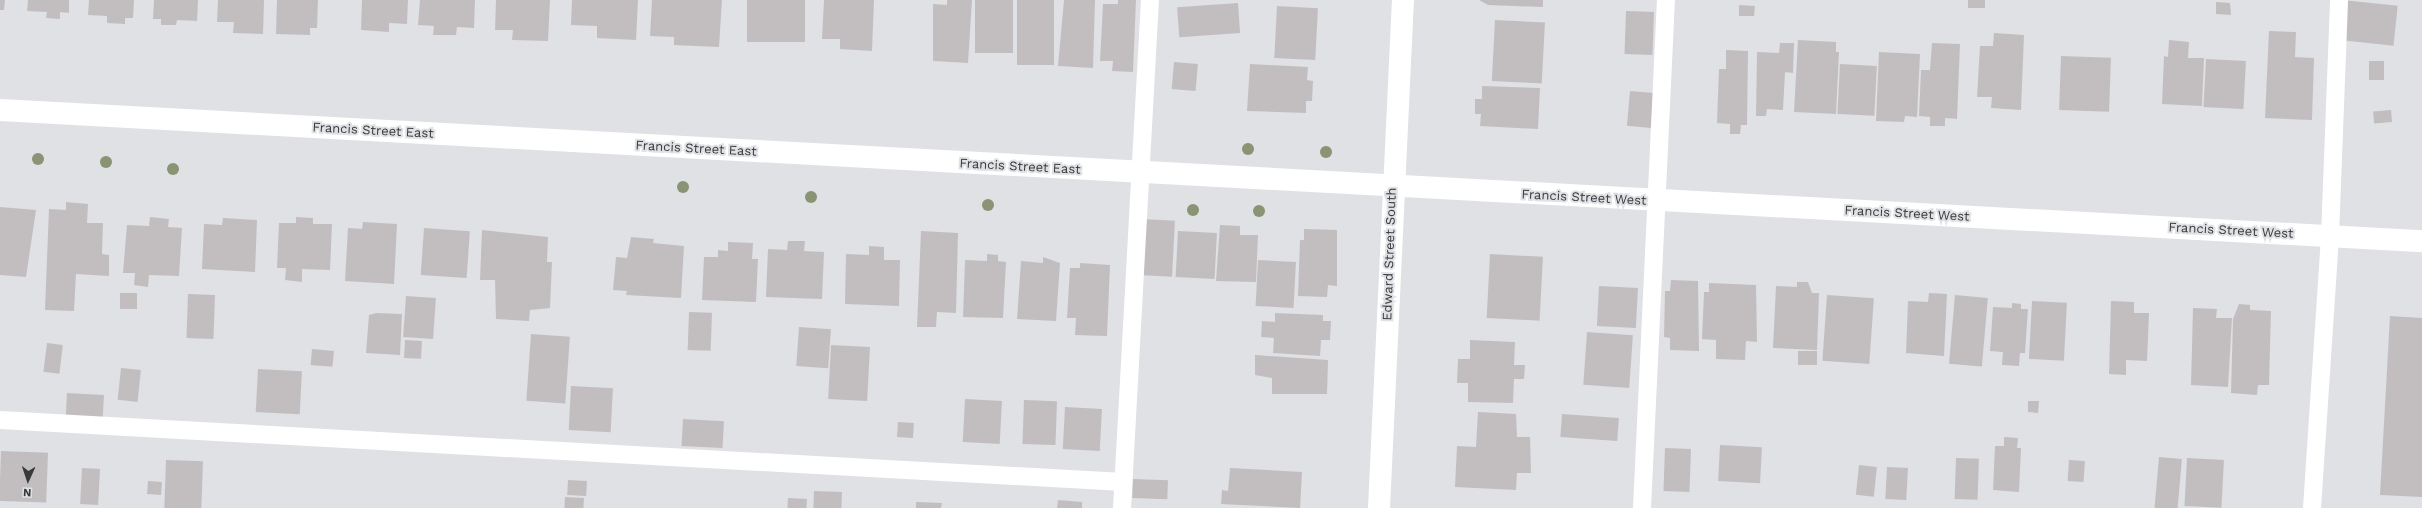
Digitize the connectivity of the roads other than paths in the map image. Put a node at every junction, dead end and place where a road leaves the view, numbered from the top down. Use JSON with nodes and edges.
{"nodes":[{"id":1,"x":1150,"y":0,"type":"edge"},
{"id":2,"x":1403,"y":0,"type":"edge"},
{"id":3,"x":1666,"y":0,"type":"edge"},
{"id":4,"x":2339,"y":0,"type":"edge"},
{"id":5,"x":0,"y":110,"type":"edge"},
{"id":6,"x":1140,"y":174,"type":"junction"},
{"id":7,"x":1393,"y":188,"type":"junction"},
{"id":8,"x":1655,"y":201,"type":"junction"},
{"id":9,"x":2330,"y":236,"type":"junction"},
{"id":10,"x":2422,"y":241,"type":"edge"},
{"id":11,"x":0,"y":420,"type":"edge"},
{"id":12,"x":1123,"y":482,"type":"junction"},
{"id":13,"x":1122,"y":508,"type":"edge"},
{"id":14,"x":1379,"y":508,"type":"edge"},
{"id":15,"x":1642,"y":508,"type":"edge"},
{"id":16,"x":1647,"y":508,"type":"edge"},
{"id":17,"x":2312,"y":508,"type":"edge"}],
"edges":[{"from":1,"to":6,"type":"lane"},
{"from":2,"to":7,"type":"street","name":"Edward Street South"},
{"from":3,"to":8,"type":"lane"},
{"from":4,"to":9,"type":"lane"},
{"from":5,"to":6,"type":"street","name":"Francis Street East"},
{"from":6,"to":7,"type":"street","name":"Francis Street East"},
{"from":6,"to":12,"type":"lane"},
{"from":7,"to":8,"type":"street","name":"Francis Street West"},
{"from":7,"to":14,"type":"street","name":"Edward Street South"},
{"from":8,"to":9,"type":"street","name":"Francis Street West"},
{"from":8,"to":15,"type":"lane"},
{"from":9,"to":10,"type":"street","name":"Francis Street West"},
{"from":9,"to":17,"type":"lane"},
{"from":11,"to":12,"type":"lane"},
{"from":12,"to":13,"type":"lane"},
{"from":15,"to":16,"type":"lane"}]}
